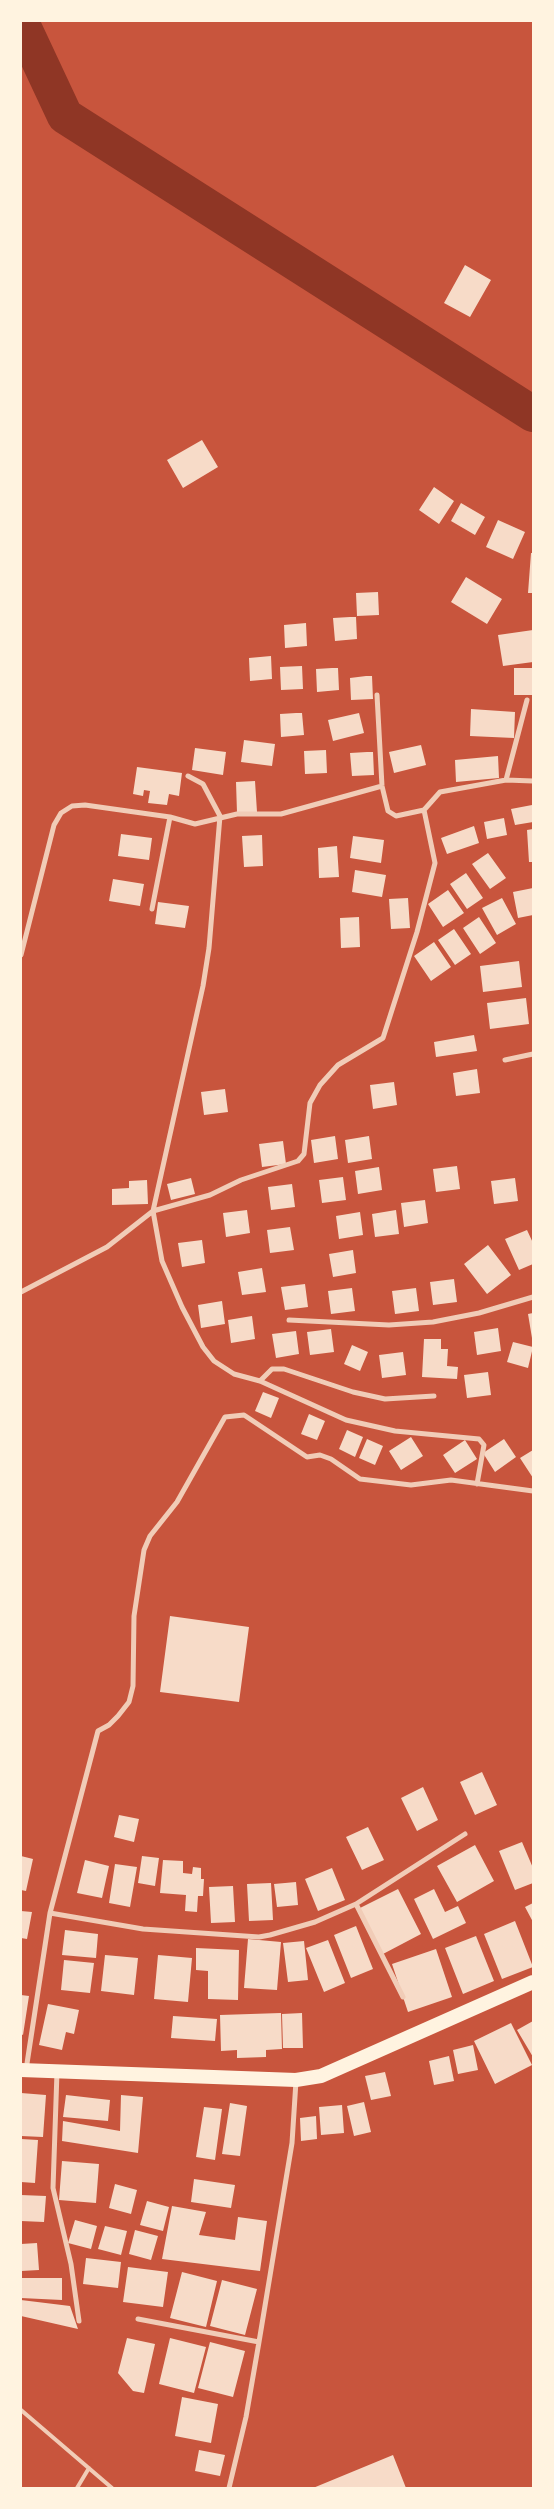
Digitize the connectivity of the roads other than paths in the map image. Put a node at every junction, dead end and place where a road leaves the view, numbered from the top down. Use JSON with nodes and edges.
{"nodes":[{"id":1,"x":377,"y":695,"type":"dead end"},
{"id":2,"x":527,"y":700,"type":"dead end"},
{"id":3,"x":188,"y":776,"type":"dead end"},
{"id":4,"x":506,"y":780,"type":"junction"},
{"id":5,"x":533,"y":781,"type":"edge"},
{"id":6,"x":382,"y":786,"type":"junction"},
{"id":7,"x":424,"y":810,"type":"junction"},
{"id":8,"x":220,"y":816,"type":"junction"},
{"id":9,"x":170,"y":817,"type":"junction"},
{"id":10,"x":152,"y":909,"type":"dead end"},
{"id":11,"x":21,"y":955,"type":"edge"},
{"id":12,"x":533,"y":1054,"type":"edge"},
{"id":13,"x":505,"y":1060,"type":"dead end"},
{"id":14,"x":153,"y":1211,"type":"junction"},
{"id":15,"x":21,"y":1292,"type":"edge"},
{"id":16,"x":533,"y":1297,"type":"edge"},
{"id":17,"x":289,"y":1320,"type":"dead end"},
{"id":18,"x":260,"y":1382,"type":"junction"},
{"id":19,"x":434,"y":1396,"type":"dead end"},
{"id":20,"x":477,"y":1484,"type":"junction"},
{"id":21,"x":533,"y":1491,"type":"edge"},
{"id":22,"x":464,"y":1834,"type":"dead end"},
{"id":23,"x":356,"y":1904,"type":"junction"},
{"id":24,"x":50,"y":1913,"type":"junction"},
{"id":25,"x":533,"y":1982,"type":"edge"},
{"id":26,"x":403,"y":1997,"type":"dead end"},
{"id":27,"x":24,"y":2070,"type":"edge"},
{"id":28,"x":57,"y":2072,"type":"junction"},
{"id":29,"x":296,"y":2080,"type":"junction"},
{"id":30,"x":138,"y":2319,"type":"dead end"},
{"id":31,"x":79,"y":2321,"type":"dead end"},
{"id":32,"x":259,"y":2342,"type":"junction"},
{"id":33,"x":21,"y":2410,"type":"edge"},
{"id":34,"x":89,"y":2468,"type":"junction"},
{"id":35,"x":77,"y":2488,"type":"edge"},
{"id":36,"x":112,"y":2488,"type":"edge"},
{"id":37,"x":229,"y":2488,"type":"edge"}],
"edges":[{"from":1,"to":6,"type":"street"},
{"from":2,"to":4,"type":"street"},
{"from":3,"to":8,"type":"street"},
{"from":4,"to":5,"type":"street"},
{"from":4,"to":7,"type":"street"},
{"from":6,"to":7,"type":"street"},
{"from":6,"to":8,"type":"street"},
{"from":7,"to":14,"type":"street"},
{"from":8,"to":9,"type":"street"},
{"from":8,"to":14,"type":"street"},
{"from":9,"to":10,"type":"street"},
{"from":9,"to":11,"type":"street"},
{"from":12,"to":13,"type":"street"},
{"from":14,"to":15,"type":"street"},
{"from":14,"to":18,"type":"street"},
{"from":16,"to":17,"type":"street"},
{"from":18,"to":19,"type":"street"},
{"from":18,"to":20,"type":"street"},
{"from":20,"to":21,"type":"street"},
{"from":20,"to":24,"type":"street"},
{"from":22,"to":23,"type":"street"},
{"from":23,"to":24,"type":"street"},
{"from":23,"to":26,"type":"street"},
{"from":24,"to":27,"type":"street"},
{"from":25,"to":29,"type":"highway"},
{"from":27,"to":28,"type":"highway"},
{"from":28,"to":29,"type":"highway"},
{"from":28,"to":31,"type":"street"},
{"from":29,"to":32,"type":"street"},
{"from":30,"to":32,"type":"street"},
{"from":32,"to":37,"type":"street"},
{"from":33,"to":34,"type":"lane"},
{"from":34,"to":35,"type":"lane"},
{"from":34,"to":36,"type":"lane"}]}
